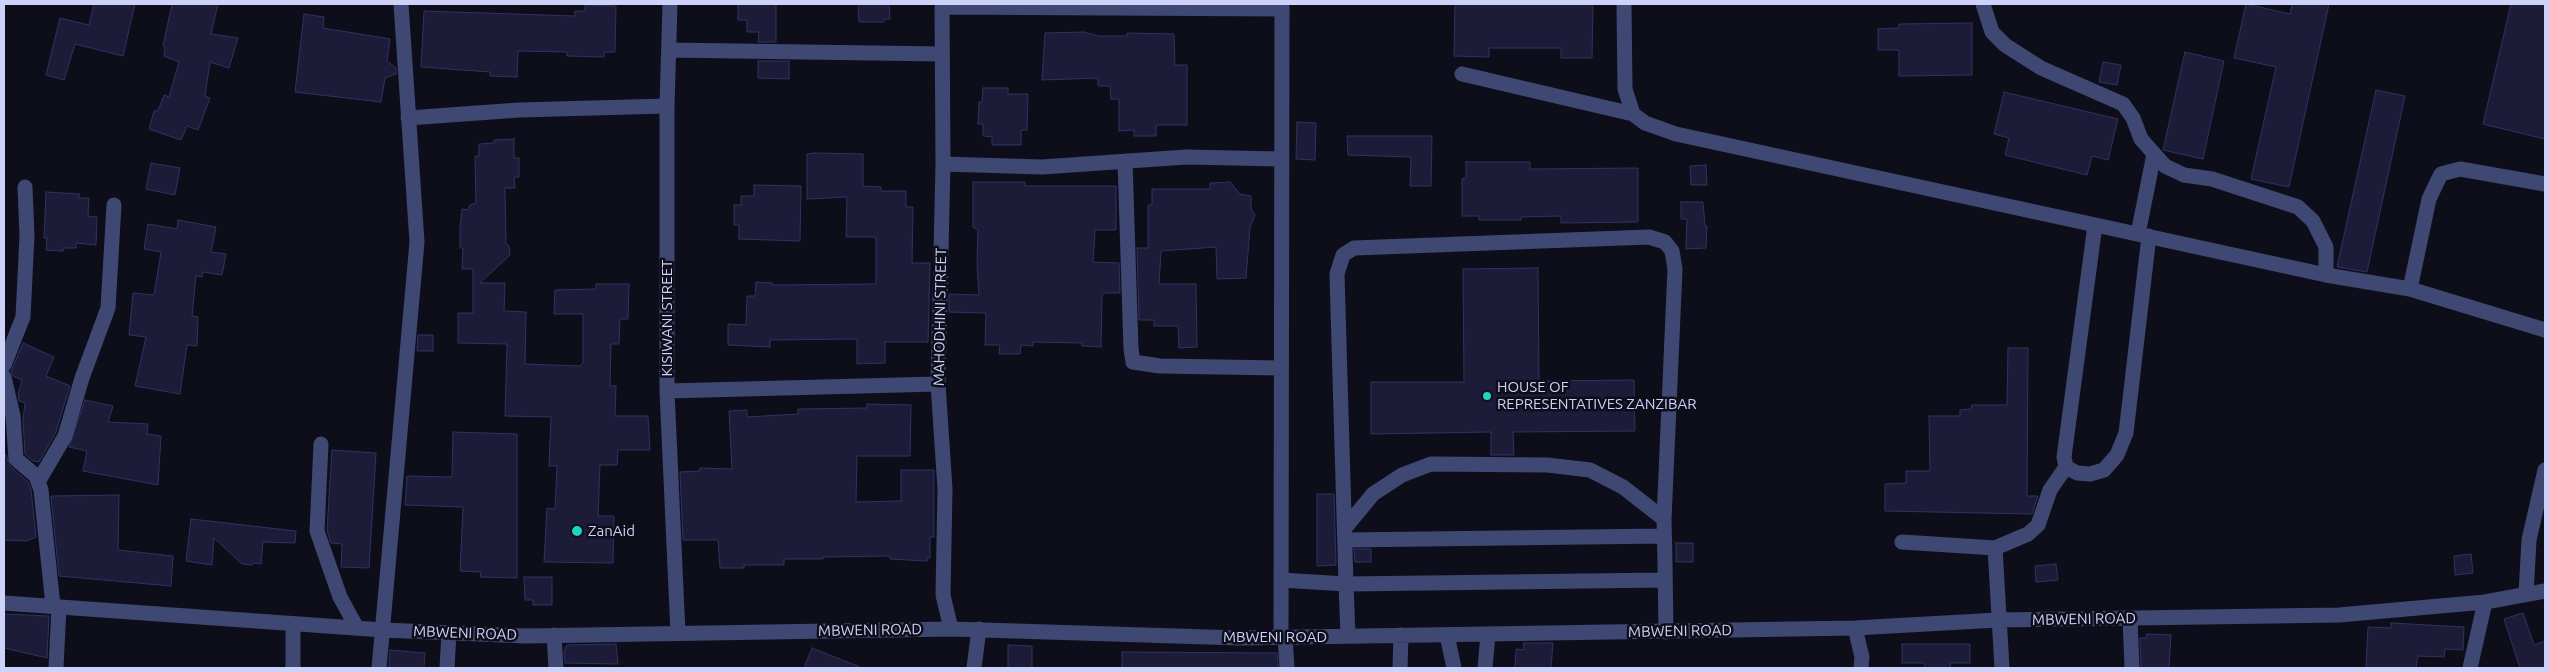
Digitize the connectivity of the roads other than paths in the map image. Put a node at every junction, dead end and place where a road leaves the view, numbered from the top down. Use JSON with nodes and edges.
{"nodes":[{"id":1,"x":400,"y":4,"type":"edge"},
{"id":2,"x":670,"y":4,"type":"edge"},
{"id":3,"x":1624,"y":4,"type":"edge"},
{"id":4,"x":1983,"y":4,"type":"edge"},
{"id":5,"x":942,"y":6,"type":"edge"},
{"id":6,"x":1111,"y":6,"type":"edge"},
{"id":7,"x":1282,"y":6,"type":"edge"},
{"id":8,"x":670,"y":50,"type":"junction"},
{"id":9,"x":941,"y":54,"type":"junction"},
{"id":10,"x":1462,"y":74,"type":"dead end"},
{"id":11,"x":667,"y":106,"type":"junction"},
{"id":12,"x":1633,"y":114,"type":"junction"},
{"id":13,"x":408,"y":118,"type":"junction"},
{"id":14,"x":2154,"y":154,"type":"junction"},
{"id":15,"x":1280,"y":159,"type":"junction"},
{"id":16,"x":1125,"y":161,"type":"junction"},
{"id":17,"x":943,"y":164,"type":"junction"},
{"id":18,"x":2545,"y":184,"type":"edge"},
{"id":19,"x":25,"y":187,"type":"dead end"},
{"id":20,"x":114,"y":205,"type":"dead end"},
{"id":21,"x":2095,"y":225,"type":"junction"},
{"id":22,"x":2143,"y":235,"type":"junction"},
{"id":23,"x":2326,"y":274,"type":"junction"},
{"id":24,"x":2410,"y":289,"type":"junction"},
{"id":25,"x":2545,"y":330,"type":"edge"},
{"id":26,"x":4,"y":365,"type":"edge"},
{"id":27,"x":1281,"y":368,"type":"junction"},
{"id":28,"x":4,"y":377,"type":"edge"},
{"id":29,"x":938,"y":384,"type":"junction"},
{"id":30,"x":667,"y":391,"type":"junction"},
{"id":31,"x":321,"y":444,"type":"dead end"},
{"id":32,"x":2066,"y":467,"type":"junction"},
{"id":33,"x":2545,"y":470,"type":"edge"},
{"id":34,"x":38,"y":482,"type":"junction"},
{"id":35,"x":1664,"y":519,"type":"junction"},
{"id":36,"x":1345,"y":534,"type":"junction"},
{"id":37,"x":1664,"y":536,"type":"junction"},
{"id":38,"x":1902,"y":542,"type":"dead end"},
{"id":39,"x":1995,"y":548,"type":"junction"},
{"id":40,"x":1281,"y":580,"type":"junction"},
{"id":41,"x":1665,"y":580,"type":"junction"},
{"id":42,"x":1346,"y":584,"type":"junction"},
{"id":43,"x":2545,"y":591,"type":"edge"},
{"id":44,"x":2526,"y":594,"type":"junction"},
{"id":45,"x":2485,"y":602,"type":"junction"},
{"id":46,"x":4,"y":603,"type":"edge"},
{"id":47,"x":56,"y":607,"type":"junction"},
{"id":48,"x":2130,"y":618,"type":"junction"},
{"id":49,"x":1998,"y":620,"type":"junction"},
{"id":50,"x":293,"y":624,"type":"junction"},
{"id":51,"x":357,"y":628,"type":"junction"},
{"id":52,"x":1855,"y":628,"type":"junction"},
{"id":53,"x":951,"y":629,"type":"junction"},
{"id":54,"x":382,"y":630,"type":"junction"},
{"id":55,"x":979,"y":630,"type":"junction"},
{"id":56,"x":1666,"y":632,"type":"junction"},
{"id":57,"x":449,"y":633,"type":"junction"},
{"id":58,"x":678,"y":633,"type":"junction"},
{"id":59,"x":554,"y":635,"type":"junction"},
{"id":60,"x":1447,"y":635,"type":"junction"},
{"id":61,"x":1488,"y":635,"type":"junction"},
{"id":62,"x":1348,"y":636,"type":"junction"},
{"id":63,"x":1401,"y":636,"type":"junction"},
{"id":64,"x":1283,"y":637,"type":"junction"},
{"id":65,"x":56,"y":668,"type":"edge"},
{"id":66,"x":293,"y":668,"type":"edge"},
{"id":67,"x":379,"y":668,"type":"edge"},
{"id":68,"x":447,"y":668,"type":"edge"},
{"id":69,"x":556,"y":668,"type":"edge"},
{"id":70,"x":974,"y":668,"type":"edge"},
{"id":71,"x":1287,"y":668,"type":"edge"},
{"id":72,"x":1400,"y":668,"type":"edge"},
{"id":73,"x":1454,"y":668,"type":"edge"},
{"id":74,"x":1485,"y":668,"type":"edge"},
{"id":75,"x":1861,"y":668,"type":"edge"},
{"id":76,"x":2002,"y":668,"type":"edge"},
{"id":77,"x":2132,"y":668,"type":"edge"},
{"id":78,"x":2470,"y":668,"type":"edge"}],
"edges":[{"from":1,"to":13,"type":"street"},
{"from":2,"to":8,"type":"street","name":"KISIWANI STREET"},
{"from":3,"to":12,"type":"street"},
{"from":4,"to":14,"type":"street"},
{"from":5,"to":6,"type":"street"},
{"from":5,"to":9,"type":"street","name":"MAHODHINI STREET"},
{"from":6,"to":7,"type":"street"},
{"from":7,"to":15,"type":"street"},
{"from":8,"to":9,"type":"street"},
{"from":8,"to":11,"type":"street","name":"KISIWANI STREET"},
{"from":9,"to":17,"type":"street","name":"MAHODHINI STREET"},
{"from":10,"to":12,"type":"street"},
{"from":11,"to":13,"type":"street"},
{"from":11,"to":30,"type":"street","name":"KISIWANI STREET"},
{"from":12,"to":21,"type":"street"},
{"from":13,"to":54,"type":"street"},
{"from":14,"to":22,"type":"street"},
{"from":14,"to":23,"type":"street"},
{"from":15,"to":16,"type":"street"},
{"from":15,"to":27,"type":"street"},
{"from":16,"to":17,"type":"street"},
{"from":16,"to":27,"type":"street"},
{"from":17,"to":29,"type":"street","name":"MAHODHINI STREET"},
{"from":18,"to":24,"type":"street"},
{"from":19,"to":26,"type":"street"},
{"from":20,"to":34,"type":"street"},
{"from":21,"to":22,"type":"street"},
{"from":21,"to":32,"type":"street"},
{"from":22,"to":23,"type":"street"},
{"from":22,"to":32,"type":"street"},
{"from":23,"to":24,"type":"street"},
{"from":24,"to":25,"type":"street"},
{"from":27,"to":40,"type":"street"},
{"from":28,"to":34,"type":"street"},
{"from":29,"to":30,"type":"street"},
{"from":29,"to":53,"type":"street","name":"MAHODHINI STREET"},
{"from":30,"to":58,"type":"street","name":"KISIWANI STREET"},
{"from":31,"to":51,"type":"street"},
{"from":32,"to":39,"type":"street"},
{"from":33,"to":44,"type":"street"},
{"from":34,"to":47,"type":"street"},
{"from":35,"to":36,"type":"street"},
{"from":35,"to":36,"type":"street"},
{"from":35,"to":37,"type":"street"},
{"from":36,"to":37,"type":"street"},
{"from":36,"to":42,"type":"street"},
{"from":37,"to":41,"type":"street"},
{"from":38,"to":39,"type":"street"},
{"from":39,"to":49,"type":"street"},
{"from":40,"to":42,"type":"street"},
{"from":40,"to":64,"type":"street"},
{"from":41,"to":42,"type":"street"},
{"from":41,"to":56,"type":"street"},
{"from":42,"to":62,"type":"street"},
{"from":43,"to":44,"type":"street","name":"MBWENI ROAD"},
{"from":44,"to":45,"type":"street","name":"MBWENI ROAD"},
{"from":45,"to":48,"type":"street","name":"MBWENI ROAD"},
{"from":45,"to":78,"type":"street"},
{"from":46,"to":47,"type":"street","name":"MBWENI ROAD"},
{"from":47,"to":50,"type":"street","name":"MBWENI ROAD"},
{"from":47,"to":65,"type":"street"},
{"from":48,"to":49,"type":"street","name":"MBWENI ROAD"},
{"from":48,"to":77,"type":"street"},
{"from":49,"to":52,"type":"street","name":"MBWENI ROAD"},
{"from":49,"to":76,"type":"street"},
{"from":50,"to":51,"type":"street","name":"MBWENI ROAD"},
{"from":50,"to":66,"type":"street"},
{"from":51,"to":54,"type":"street","name":"MBWENI ROAD"},
{"from":52,"to":56,"type":"street","name":"MBWENI ROAD"},
{"from":52,"to":75,"type":"street"},
{"from":53,"to":55,"type":"street","name":"MBWENI ROAD"},
{"from":53,"to":58,"type":"street","name":"MBWENI ROAD"},
{"from":54,"to":57,"type":"street","name":"MBWENI ROAD"},
{"from":54,"to":67,"type":"street"},
{"from":55,"to":64,"type":"street","name":"MBWENI ROAD"},
{"from":55,"to":70,"type":"street"},
{"from":56,"to":61,"type":"street","name":"MBWENI ROAD"},
{"from":57,"to":59,"type":"street","name":"MBWENI ROAD"},
{"from":57,"to":68,"type":"street"},
{"from":58,"to":59,"type":"street","name":"MBWENI ROAD"},
{"from":59,"to":69,"type":"street"},
{"from":60,"to":61,"type":"street","name":"MBWENI ROAD"},
{"from":60,"to":63,"type":"street","name":"MBWENI ROAD"},
{"from":60,"to":73,"type":"street"},
{"from":61,"to":74,"type":"street"},
{"from":62,"to":63,"type":"street","name":"MBWENI ROAD"},
{"from":62,"to":64,"type":"street","name":"MBWENI ROAD"},
{"from":63,"to":72,"type":"street"},
{"from":64,"to":71,"type":"street"}]}
